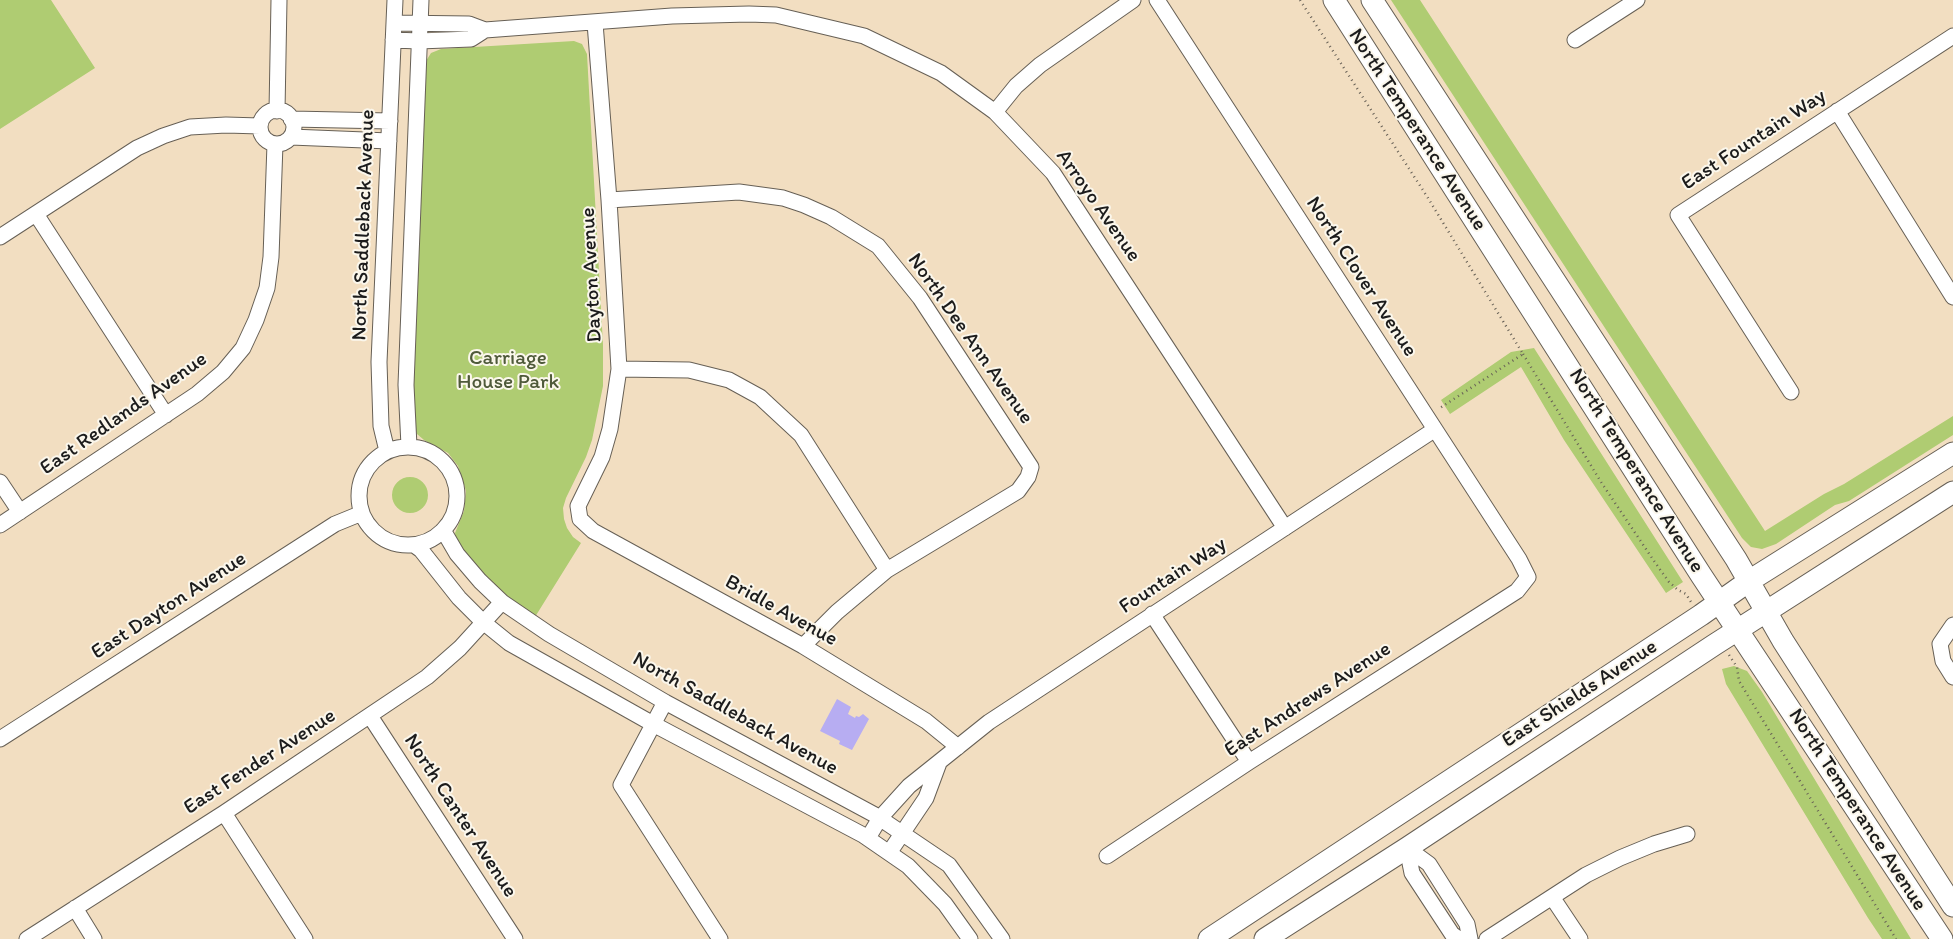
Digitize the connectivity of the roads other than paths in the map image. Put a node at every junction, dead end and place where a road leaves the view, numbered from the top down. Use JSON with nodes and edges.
{"nodes":[{"id":1,"x":279,"y":0,"type":"edge"},
{"id":2,"x":395,"y":0,"type":"edge"},
{"id":3,"x":421,"y":0,"type":"edge"},
{"id":4,"x":1133,"y":0,"type":"edge"},
{"id":5,"x":1156,"y":0,"type":"edge"},
{"id":6,"x":1334,"y":0,"type":"edge"},
{"id":7,"x":1372,"y":0,"type":"edge"},
{"id":8,"x":1637,"y":0,"type":"edge"},
{"id":9,"x":750,"y":7,"type":"edge"},
{"id":10,"x":394,"y":23,"type":"junction"},
{"id":11,"x":595,"y":23,"type":"junction"},
{"id":12,"x":420,"y":24,"type":"junction"},
{"id":13,"x":485,"y":30,"type":"junction"},
{"id":14,"x":1953,"y":36,"type":"edge"},
{"id":15,"x":393,"y":40,"type":"junction"},
{"id":16,"x":1575,"y":40,"type":"dead end"},
{"id":17,"x":419,"y":41,"type":"junction"},
{"id":18,"x":277,"y":111,"type":"junction"},
{"id":19,"x":1838,"y":111,"type":"junction"},
{"id":20,"x":995,"y":112,"type":"junction"},
{"id":21,"x":291,"y":119,"type":"junction"},
{"id":22,"x":390,"y":121,"type":"junction"},
{"id":23,"x":260,"y":126,"type":"junction"},
{"id":24,"x":291,"y":137,"type":"junction"},
{"id":25,"x":389,"y":141,"type":"junction"},
{"id":26,"x":275,"y":144,"type":"junction"},
{"id":27,"x":609,"y":200,"type":"junction"},
{"id":28,"x":36,"y":214,"type":"junction"},
{"id":29,"x":0,"y":237,"type":"edge"},
{"id":30,"x":1953,"y":297,"type":"edge"},
{"id":31,"x":619,"y":369,"type":"junction"},
{"id":32,"x":1791,"y":392,"type":"dead end"},
{"id":33,"x":166,"y":415,"type":"junction"},
{"id":34,"x":1434,"y":430,"type":"junction"},
{"id":35,"x":409,"y":446,"type":"junction"},
{"id":36,"x":387,"y":451,"type":"junction"},
{"id":37,"x":1953,"y":453,"type":"edge"},
{"id":38,"x":0,"y":482,"type":"edge"},
{"id":39,"x":1953,"y":492,"type":"edge"},
{"id":40,"x":20,"y":512,"type":"junction"},
{"id":41,"x":362,"y":513,"type":"junction"},
{"id":42,"x":580,"y":519,"type":"joint"},
{"id":43,"x":0,"y":525,"type":"edge"},
{"id":44,"x":1285,"y":528,"type":"junction"},
{"id":45,"x":443,"y":530,"type":"junction"},
{"id":46,"x":414,"y":545,"type":"junction"},
{"id":47,"x":886,"y":570,"type":"junction"},
{"id":48,"x":1528,"y":578,"type":"joint"},
{"id":49,"x":1749,"y":581,"type":"junction"},
{"id":50,"x":502,"y":602,"type":"junction"},
{"id":51,"x":1720,"y":602,"type":"junction"},
{"id":52,"x":1766,"y":611,"type":"junction"},
{"id":53,"x":1152,"y":614,"type":"junction"},
{"id":54,"x":483,"y":622,"type":"junction"},
{"id":55,"x":1953,"y":625,"type":"edge"},
{"id":56,"x":1738,"y":630,"type":"junction"},
{"id":57,"x":803,"y":646,"type":"junction"},
{"id":58,"x":1953,"y":677,"type":"edge"},
{"id":59,"x":665,"y":702,"type":"junction"},
{"id":60,"x":370,"y":716,"type":"junction"},
{"id":61,"x":654,"y":724,"type":"junction"},
{"id":62,"x":0,"y":740,"type":"edge"},
{"id":63,"x":958,"y":748,"type":"junction"},
{"id":64,"x":1250,"y":762,"type":"junction"},
{"id":65,"x":939,"y":763,"type":"junction"},
{"id":66,"x":224,"y":813,"type":"junction"},
{"id":67,"x":880,"y":818,"type":"junction"},
{"id":68,"x":903,"y":833,"type":"junction"},
{"id":69,"x":1687,"y":834,"type":"dead end"},
{"id":70,"x":868,"y":838,"type":"junction"},
{"id":71,"x":1407,"y":848,"type":"junction"},
{"id":72,"x":888,"y":853,"type":"junction"},
{"id":73,"x":1107,"y":856,"type":"dead end"},
{"id":74,"x":1552,"y":897,"type":"junction"},
{"id":75,"x":1953,"y":906,"type":"edge"},
{"id":76,"x":74,"y":908,"type":"junction"},
{"id":77,"x":27,"y":939,"type":"edge"},
{"id":78,"x":94,"y":939,"type":"edge"},
{"id":79,"x":305,"y":939,"type":"edge"},
{"id":80,"x":516,"y":939,"type":"edge"},
{"id":81,"x":720,"y":939,"type":"edge"},
{"id":82,"x":970,"y":939,"type":"edge"},
{"id":83,"x":1002,"y":939,"type":"edge"},
{"id":84,"x":1209,"y":939,"type":"edge"},
{"id":85,"x":1264,"y":939,"type":"edge"},
{"id":86,"x":1459,"y":939,"type":"edge"},
{"id":87,"x":1470,"y":939,"type":"edge"},
{"id":88,"x":1487,"y":939,"type":"edge"},
{"id":89,"x":1580,"y":939,"type":"edge"},
{"id":90,"x":1942,"y":939,"type":"edge"}],
"edges":[{"from":1,"to":18,"type":"street"},
{"from":2,"to":10,"type":"street","name":"North Saddleback Avenue"},
{"from":3,"to":12,"type":"street"},
{"from":4,"to":20,"type":"street"},
{"from":5,"to":34,"type":"street","name":"North Clover Avenue"},
{"from":6,"to":51,"type":"main road","name":"North Temperance Avenue"},
{"from":7,"to":49,"type":"main road","name":"North Temperance Avenue"},
{"from":8,"to":16,"type":"street"},
{"from":9,"to":11,"type":"street","name":"Arroyo Avenue"},
{"from":9,"to":20,"type":"street","name":"Arroyo Avenue"},
{"from":10,"to":12,"type":"street","name":"Arroyo Avenue"},
{"from":10,"to":15,"type":"street","name":"North Saddleback Avenue"},
{"from":11,"to":13,"type":"street","name":"Arroyo Avenue"},
{"from":11,"to":27,"type":"street","name":"Dayton Avenue"},
{"from":12,"to":13,"type":"street","name":"Arroyo Avenue"},
{"from":12,"to":17,"type":"street"},
{"from":13,"to":17,"type":"street","name":"Arroyo Avenue"},
{"from":14,"to":19,"type":"street","name":"East Fountain Way"},
{"from":15,"to":17,"type":"street","name":"Arroyo Avenue"},
{"from":15,"to":22,"type":"street","name":"North Saddleback Avenue"},
{"from":17,"to":35,"type":"street"},
{"from":18,"to":21,"type":"street"},
{"from":18,"to":23,"type":"street"},
{"from":19,"to":30,"type":"street"},
{"from":19,"to":32,"type":"street","name":"East Fountain Way"},
{"from":20,"to":44,"type":"street","name":"Arroyo Avenue"},
{"from":21,"to":22,"type":"street"},
{"from":21,"to":24,"type":"street"},
{"from":22,"to":25,"type":"street","name":"North Saddleback Avenue"},
{"from":23,"to":26,"type":"street"},
{"from":23,"to":28,"type":"street"},
{"from":24,"to":25,"type":"street"},
{"from":24,"to":26,"type":"street"},
{"from":25,"to":36,"type":"street","name":"North Saddleback Avenue"},
{"from":26,"to":33,"type":"street","name":"East Redlands Avenue"},
{"from":27,"to":31,"type":"street","name":"Dayton Avenue"},
{"from":27,"to":47,"type":"street","name":"North Dee Ann Avenue"},
{"from":28,"to":29,"type":"street"},
{"from":28,"to":33,"type":"street"},
{"from":31,"to":42,"type":"street","name":"Dayton Avenue"},
{"from":31,"to":47,"type":"street"},
{"from":33,"to":40,"type":"street","name":"East Redlands Avenue"},
{"from":34,"to":44,"type":"street","name":"Fountain Way"},
{"from":34,"to":48,"type":"street","name":"North Clover Avenue"},
{"from":35,"to":36,"type":"street"},
{"from":35,"to":45,"type":"street"},
{"from":36,"to":41,"type":"street"},
{"from":37,"to":49,"type":"main road","name":"East Shields Avenue"},
{"from":38,"to":40,"type":"street"},
{"from":39,"to":52,"type":"main road","name":"East Shields Avenue"},
{"from":40,"to":43,"type":"street","name":"East Redlands Avenue"},
{"from":41,"to":46,"type":"street"},
{"from":41,"to":62,"type":"street","name":"East Dayton Avenue"},
{"from":42,"to":57,"type":"street","name":"Bridle Avenue"},
{"from":44,"to":53,"type":"street","name":"Fountain Way"},
{"from":45,"to":46,"type":"street"},
{"from":45,"to":50,"type":"street","name":"North Saddleback Avenue"},
{"from":46,"to":54,"type":"street","name":"North Saddleback Avenue"},
{"from":47,"to":57,"type":"street"},
{"from":48,"to":64,"type":"street","name":"East Andrews Avenue"},
{"from":49,"to":51,"type":"main road","name":"East Shields Avenue"},
{"from":49,"to":52,"type":"main road","name":"North Temperance Avenue"},
{"from":50,"to":54,"type":"street","name":"East Fender Avenue"},
{"from":50,"to":59,"type":"street","name":"North Saddleback Avenue"},
{"from":51,"to":56,"type":"main road","name":"North Temperance Avenue"},
{"from":51,"to":84,"type":"main road","name":"East Shields Avenue"},
{"from":52,"to":56,"type":"main road","name":"East Shields Avenue"},
{"from":52,"to":75,"type":"main road","name":"North Temperance Avenue"},
{"from":53,"to":63,"type":"street","name":"Fountain Way"},
{"from":53,"to":64,"type":"street"},
{"from":54,"to":60,"type":"street","name":"East Fender Avenue"},
{"from":54,"to":61,"type":"street","name":"North Saddleback Avenue"},
{"from":55,"to":58,"type":"street"},
{"from":56,"to":71,"type":"main road","name":"East Shields Avenue"},
{"from":56,"to":90,"type":"main road","name":"North Temperance Avenue"},
{"from":57,"to":63,"type":"street","name":"Bridle Avenue"},
{"from":59,"to":61,"type":"street"},
{"from":59,"to":67,"type":"street","name":"North Saddleback Avenue"},
{"from":60,"to":66,"type":"street","name":"East Fender Avenue"},
{"from":60,"to":80,"type":"street","name":"North Canter Avenue"},
{"from":61,"to":70,"type":"street","name":"North Saddleback Avenue"},
{"from":61,"to":81,"type":"street"},
{"from":63,"to":65,"type":"street","name":"Fountain Way"},
{"from":64,"to":73,"type":"street","name":"East Andrews Avenue"},
{"from":65,"to":67,"type":"street","name":"Fountain Way"},
{"from":65,"to":68,"type":"street"},
{"from":66,"to":76,"type":"street","name":"East Fender Avenue"},
{"from":66,"to":79,"type":"street"},
{"from":67,"to":68,"type":"street","name":"North Saddleback Avenue"},
{"from":67,"to":70,"type":"street","name":"Fountain Way"},
{"from":68,"to":72,"type":"street"},
{"from":68,"to":83,"type":"street","name":"North Saddleback Avenue"},
{"from":69,"to":74,"type":"street"},
{"from":70,"to":72,"type":"street","name":"North Saddleback Avenue"},
{"from":71,"to":85,"type":"main road","name":"East Shields Avenue"},
{"from":71,"to":86,"type":"street"},
{"from":71,"to":87,"type":"street"},
{"from":72,"to":82,"type":"street","name":"North Saddleback Avenue"},
{"from":74,"to":88,"type":"street"},
{"from":74,"to":89,"type":"street"},
{"from":76,"to":77,"type":"street","name":"East Fender Avenue"},
{"from":76,"to":78,"type":"street"}]}
